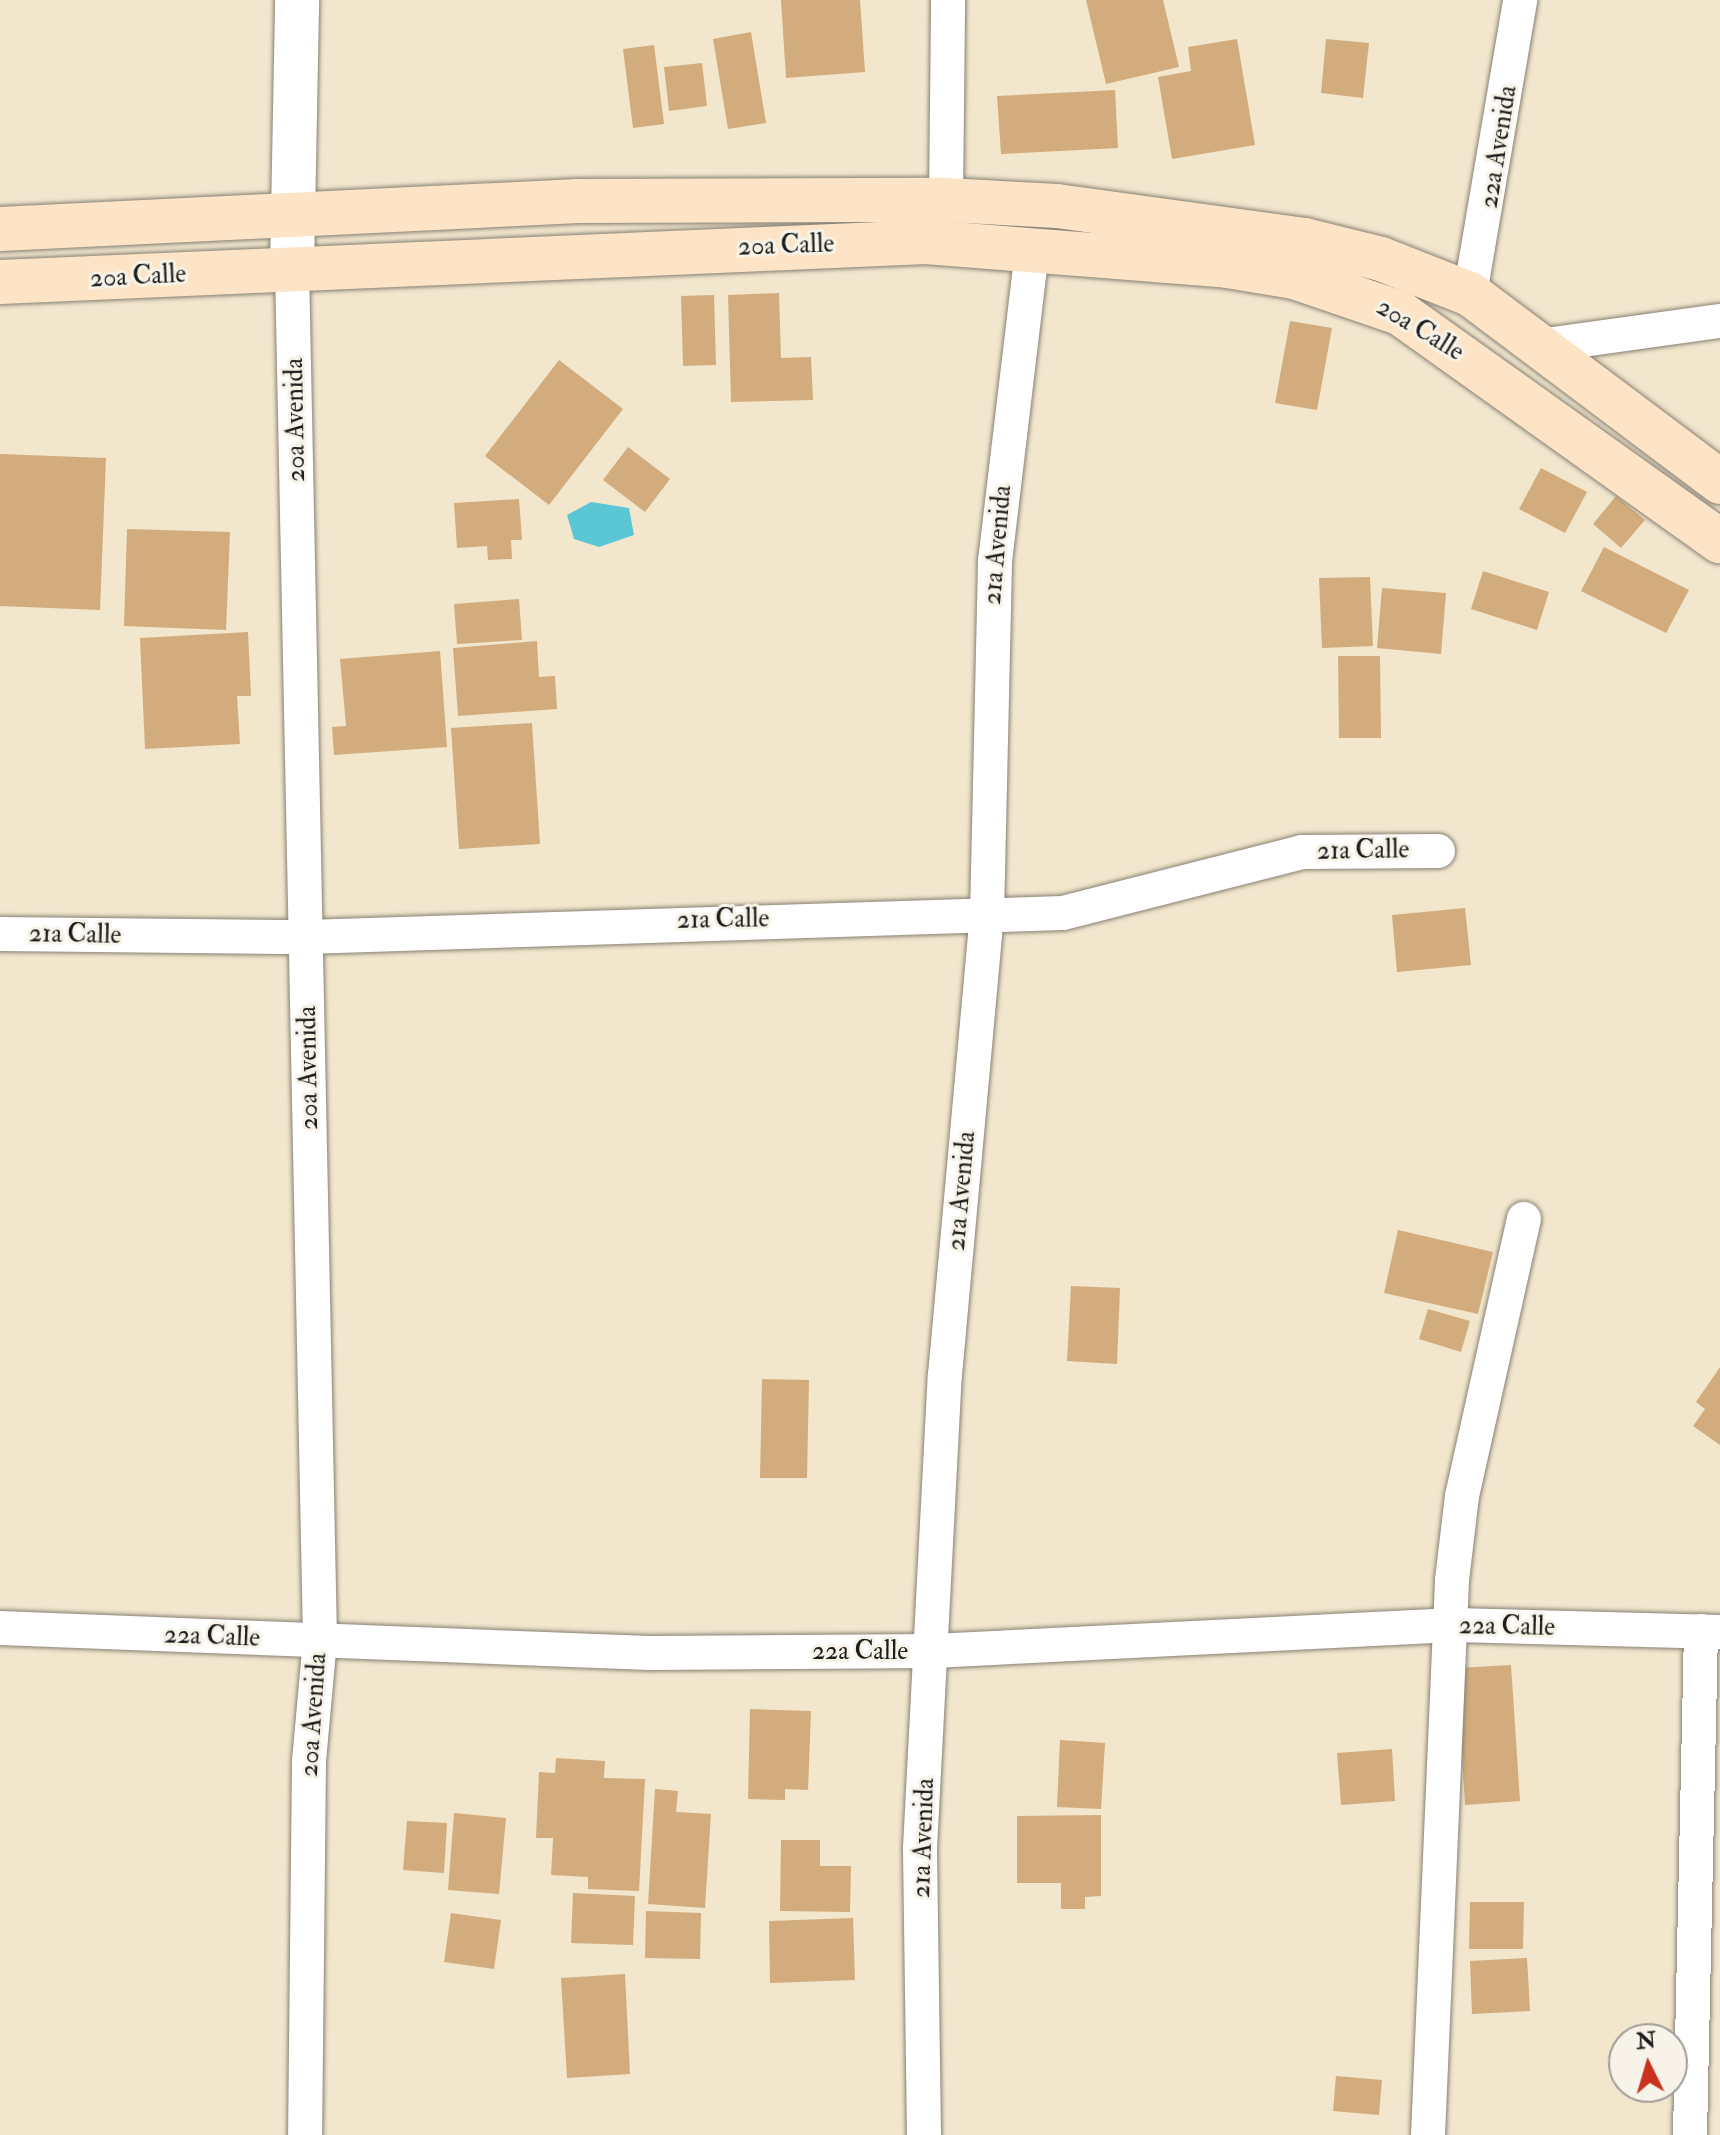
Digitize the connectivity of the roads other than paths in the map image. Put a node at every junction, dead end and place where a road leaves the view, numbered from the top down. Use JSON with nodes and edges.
{"nodes":[{"id":1,"x":297,"y":0,"type":"edge"},
{"id":2,"x":948,"y":0,"type":"edge"},
{"id":3,"x":1520,"y":0,"type":"edge"},
{"id":4,"x":946,"y":200,"type":"junction"},
{"id":5,"x":292,"y":210,"type":"junction"},
{"id":6,"x":0,"y":229,"type":"edge"},
{"id":7,"x":1032,"y":249,"type":"junction"},
{"id":8,"x":292,"y":268,"type":"junction"},
{"id":9,"x":0,"y":282,"type":"edge"},
{"id":10,"x":1470,"y":294,"type":"junction"},
{"id":11,"x":1720,"y":321,"type":"edge"},
{"id":12,"x":1539,"y":346,"type":"junction"},
{"id":13,"x":1720,"y":482,"type":"edge"},
{"id":14,"x":1720,"y":541,"type":"edge"},
{"id":15,"x":1438,"y":851,"type":"dead end"},
{"id":16,"x":987,"y":916,"type":"junction"},
{"id":17,"x":0,"y":934,"type":"edge"},
{"id":18,"x":306,"y":937,"type":"junction"},
{"id":19,"x":1524,"y":1219,"type":"dead end"},
{"id":20,"x":1453,"y":1625,"type":"junction"},
{"id":21,"x":0,"y":1628,"type":"edge"},
{"id":22,"x":1710,"y":1632,"type":"edge"},
{"id":23,"x":320,"y":1640,"type":"junction"},
{"id":24,"x":932,"y":1651,"type":"junction"},
{"id":25,"x":305,"y":2135,"type":"edge"},
{"id":26,"x":924,"y":2135,"type":"edge"},
{"id":27,"x":1428,"y":2135,"type":"edge"},
{"id":28,"x":1690,"y":2135,"type":"edge"}],
"edges":[{"from":1,"to":5,"type":"street","name":"20a Avenida"},
{"from":2,"to":4,"type":"street"},
{"from":3,"to":10,"type":"street","name":"22a Avenida"},
{"from":4,"to":5,"type":"main road","name":"20a Calle"},
{"from":4,"to":10,"type":"main road","name":"20a Calle"},
{"from":5,"to":6,"type":"main road","name":"20a Calle"},
{"from":5,"to":8,"type":"street","name":"20a Avenida"},
{"from":7,"to":8,"type":"main road","name":"20a Calle"},
{"from":7,"to":14,"type":"main road","name":"20a Calle"},
{"from":7,"to":16,"type":"street","name":"21a Avenida"},
{"from":8,"to":9,"type":"main road","name":"20a Calle"},
{"from":8,"to":18,"type":"street","name":"20a Avenida"},
{"from":10,"to":12,"type":"main road","name":"20a Calle"},
{"from":11,"to":12,"type":"street"},
{"from":12,"to":13,"type":"main road","name":"20a Calle"},
{"from":15,"to":16,"type":"street","name":"21a Calle"},
{"from":16,"to":18,"type":"street","name":"21a Calle"},
{"from":16,"to":24,"type":"street","name":"21a Avenida"},
{"from":17,"to":18,"type":"street","name":"21a Calle"},
{"from":18,"to":23,"type":"street","name":"20a Avenida"},
{"from":19,"to":20,"type":"street"},
{"from":20,"to":22,"type":"street","name":"22a Calle"},
{"from":20,"to":24,"type":"street","name":"22a Calle"},
{"from":20,"to":27,"type":"street"},
{"from":21,"to":23,"type":"street","name":"22a Calle"},
{"from":22,"to":28,"type":"street"},
{"from":23,"to":24,"type":"street","name":"22a Calle"},
{"from":23,"to":25,"type":"street","name":"20a Avenida"},
{"from":24,"to":26,"type":"street","name":"21a Avenida"}]}
